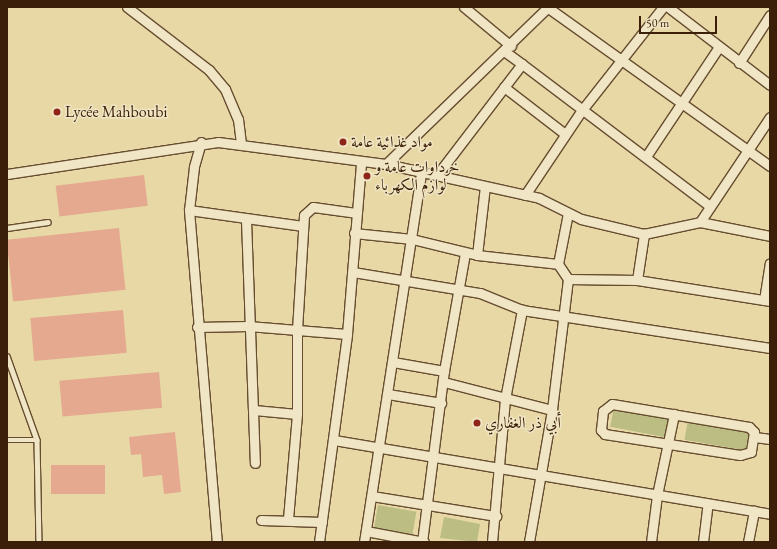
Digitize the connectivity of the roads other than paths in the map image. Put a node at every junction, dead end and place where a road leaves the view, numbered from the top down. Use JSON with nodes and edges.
{"nodes":[{"id":1,"x":127,"y":7,"type":"edge"},
{"id":2,"x":464,"y":7,"type":"edge"},
{"id":3,"x":548,"y":7,"type":"edge"},
{"id":4,"x":663,"y":7,"type":"edge"},
{"id":5,"x":668,"y":7,"type":"edge"},
{"id":6,"x":770,"y":15,"type":"edge"},
{"id":7,"x":718,"y":48,"type":"junction"},
{"id":8,"x":508,"y":49,"type":"junction"},
{"id":9,"x":621,"y":58,"type":"junction"},
{"id":10,"x":739,"y":63,"type":"junction"},
{"id":11,"x":522,"y":64,"type":"junction"},
{"id":12,"x":770,"y":85,"type":"edge"},
{"id":13,"x":504,"y":87,"type":"junction"},
{"id":14,"x":680,"y":104,"type":"junction"},
{"id":15,"x":582,"y":110,"type":"junction"},
{"id":16,"x":770,"y":117,"type":"edge"},
{"id":17,"x":565,"y":134,"type":"junction"},
{"id":18,"x":201,"y":142,"type":"junction"},
{"id":19,"x":241,"y":145,"type":"junction"},
{"id":20,"x":745,"y":150,"type":"junction"},
{"id":21,"x":647,"y":155,"type":"junction"},
{"id":22,"x":361,"y":163,"type":"junction"},
{"id":23,"x":386,"y":164,"type":"junction"},
{"id":24,"x":770,"y":166,"type":"edge"},
{"id":25,"x":420,"y":172,"type":"junction"},
{"id":26,"x":7,"y":174,"type":"edge"},
{"id":27,"x":437,"y":175,"type":"junction"},
{"id":28,"x":486,"y":186,"type":"junction"},
{"id":29,"x":525,"y":195,"type":"junction"},
{"id":30,"x":710,"y":206,"type":"junction"},
{"id":31,"x":189,"y":210,"type":"junction"},
{"id":32,"x":356,"y":213,"type":"junction"},
{"id":33,"x":568,"y":214,"type":"junction"},
{"id":34,"x":246,"y":220,"type":"junction"},
{"id":35,"x":48,"y":222,"type":"dead end"},
{"id":36,"x":700,"y":222,"type":"junction"},
{"id":37,"x":303,"y":226,"type":"junction"},
{"id":38,"x":7,"y":228,"type":"edge"},
{"id":39,"x":354,"y":233,"type":"junction"},
{"id":40,"x":644,"y":234,"type":"junction"},
{"id":41,"x":770,"y":236,"type":"edge"},
{"id":42,"x":412,"y":239,"type":"junction"},
{"id":43,"x":466,"y":253,"type":"junction"},
{"id":44,"x":477,"y":255,"type":"junction"},
{"id":45,"x":770,"y":263,"type":"edge"},
{"id":46,"x":558,"y":264,"type":"junction"},
{"id":47,"x":353,"y":272,"type":"junction"},
{"id":48,"x":568,"y":279,"type":"junction"},
{"id":49,"x":637,"y":280,"type":"junction"},
{"id":50,"x":404,"y":282,"type":"junction"},
{"id":51,"x":459,"y":290,"type":"junction"},
{"id":52,"x":767,"y":300,"type":"edge"},
{"id":53,"x":522,"y":310,"type":"junction"},
{"id":54,"x":565,"y":318,"type":"junction"},
{"id":55,"x":248,"y":326,"type":"junction"},
{"id":56,"x":197,"y":327,"type":"junction"},
{"id":57,"x":297,"y":330,"type":"junction"},
{"id":58,"x":347,"y":334,"type":"junction"},
{"id":59,"x":770,"y":348,"type":"edge"},
{"id":60,"x":7,"y":356,"type":"edge"},
{"id":61,"x":393,"y":362,"type":"junction"},
{"id":62,"x":444,"y":371,"type":"junction"},
{"id":63,"x":444,"y":382,"type":"junction"},
{"id":64,"x":388,"y":394,"type":"junction"},
{"id":65,"x":505,"y":399,"type":"junction"},
{"id":66,"x":441,"y":403,"type":"junction"},
{"id":67,"x":254,"y":410,"type":"junction"},
{"id":68,"x":552,"y":410,"type":"junction"},
{"id":69,"x":298,"y":414,"type":"junction"},
{"id":70,"x":674,"y":414,"type":"junction"},
{"id":71,"x":754,"y":437,"type":"junction"},
{"id":72,"x":770,"y":439,"type":"edge"},
{"id":73,"x":7,"y":440,"type":"edge"},
{"id":74,"x":37,"y":440,"type":"junction"},
{"id":75,"x":334,"y":440,"type":"junction"},
{"id":76,"x":669,"y":444,"type":"junction"},
{"id":77,"x":380,"y":447,"type":"junction"},
{"id":78,"x":434,"y":456,"type":"junction"},
{"id":79,"x":255,"y":463,"type":"dead end"},
{"id":80,"x":500,"y":471,"type":"junction"},
{"id":81,"x":541,"y":476,"type":"junction"},
{"id":82,"x":657,"y":495,"type":"junction"},
{"id":83,"x":372,"y":496,"type":"junction"},
{"id":84,"x":708,"y":504,"type":"junction"},
{"id":85,"x":429,"y":505,"type":"junction"},
{"id":86,"x":754,"y":511,"type":"junction"},
{"id":87,"x":770,"y":514,"type":"edge"},
{"id":88,"x":496,"y":516,"type":"junction"},
{"id":89,"x":288,"y":519,"type":"junction"},
{"id":90,"x":261,"y":520,"type":"dead end"},
{"id":91,"x":322,"y":522,"type":"junction"},
{"id":92,"x":366,"y":531,"type":"junction"},
{"id":93,"x":40,"y":540,"type":"dead end"},
{"id":94,"x":217,"y":542,"type":"edge"},
{"id":95,"x":319,"y":542,"type":"edge"},
{"id":96,"x":364,"y":542,"type":"edge"},
{"id":97,"x":422,"y":542,"type":"edge"},
{"id":98,"x":492,"y":542,"type":"edge"},
{"id":99,"x":529,"y":542,"type":"edge"},
{"id":100,"x":651,"y":542,"type":"edge"},
{"id":101,"x":704,"y":542,"type":"edge"},
{"id":102,"x":748,"y":542,"type":"edge"}],
"edges":[{"from":1,"to":19,"type":"street"},
{"from":2,"to":8,"type":"street"},
{"from":3,"to":8,"type":"street"},
{"from":3,"to":9,"type":"street"},
{"from":4,"to":9,"type":"street"},
{"from":5,"to":7,"type":"street"},
{"from":6,"to":10,"type":"street"},
{"from":7,"to":10,"type":"street"},
{"from":7,"to":14,"type":"street"},
{"from":8,"to":11,"type":"street"},
{"from":8,"to":23,"type":"street"},
{"from":9,"to":14,"type":"street"},
{"from":9,"to":15,"type":"street"},
{"from":10,"to":12,"type":"street"},
{"from":11,"to":13,"type":"street"},
{"from":11,"to":15,"type":"street"},
{"from":13,"to":17,"type":"street"},
{"from":13,"to":27,"type":"street"},
{"from":14,"to":20,"type":"street"},
{"from":14,"to":21,"type":"street"},
{"from":15,"to":17,"type":"street"},
{"from":15,"to":21,"type":"street"},
{"from":16,"to":20,"type":"street"},
{"from":17,"to":29,"type":"street"},
{"from":18,"to":19,"type":"street"},
{"from":18,"to":26,"type":"street"},
{"from":18,"to":31,"type":"street"},
{"from":19,"to":22,"type":"street"},
{"from":20,"to":24,"type":"street"},
{"from":20,"to":30,"type":"street"},
{"from":21,"to":30,"type":"street"},
{"from":22,"to":23,"type":"street"},
{"from":22,"to":32,"type":"street"},
{"from":23,"to":25,"type":"street"},
{"from":25,"to":27,"type":"street"},
{"from":25,"to":42,"type":"street"},
{"from":27,"to":28,"type":"street"},
{"from":28,"to":29,"type":"street"},
{"from":28,"to":44,"type":"street"},
{"from":29,"to":33,"type":"street"},
{"from":30,"to":36,"type":"street"},
{"from":31,"to":34,"type":"street"},
{"from":31,"to":56,"type":"street"},
{"from":32,"to":37,"type":"street"},
{"from":32,"to":39,"type":"street"},
{"from":33,"to":40,"type":"street"},
{"from":33,"to":46,"type":"street"},
{"from":34,"to":37,"type":"street"},
{"from":34,"to":55,"type":"street"},
{"from":35,"to":38,"type":"lane"},
{"from":36,"to":40,"type":"street"},
{"from":36,"to":41,"type":"street"},
{"from":37,"to":57,"type":"street"},
{"from":39,"to":42,"type":"street"},
{"from":39,"to":47,"type":"street"},
{"from":40,"to":49,"type":"street"},
{"from":42,"to":43,"type":"street"},
{"from":42,"to":50,"type":"street"},
{"from":43,"to":44,"type":"street"},
{"from":43,"to":51,"type":"street"},
{"from":44,"to":46,"type":"street"},
{"from":45,"to":52,"type":"street"},
{"from":46,"to":48,"type":"street"},
{"from":47,"to":50,"type":"street"},
{"from":47,"to":58,"type":"street"},
{"from":48,"to":49,"type":"street"},
{"from":48,"to":54,"type":"street"},
{"from":49,"to":52,"type":"street"},
{"from":50,"to":51,"type":"street"},
{"from":50,"to":61,"type":"street"},
{"from":51,"to":53,"type":"street"},
{"from":51,"to":62,"type":"street"},
{"from":53,"to":54,"type":"street"},
{"from":53,"to":65,"type":"street"},
{"from":54,"to":59,"type":"street"},
{"from":54,"to":68,"type":"street"},
{"from":55,"to":56,"type":"street"},
{"from":55,"to":57,"type":"street"},
{"from":55,"to":67,"type":"street"},
{"from":56,"to":94,"type":"street"},
{"from":57,"to":58,"type":"street"},
{"from":57,"to":69,"type":"street"},
{"from":58,"to":75,"type":"street"},
{"from":60,"to":74,"type":"lane"},
{"from":61,"to":62,"type":"street"},
{"from":61,"to":64,"type":"street"},
{"from":62,"to":63,"type":"street"},
{"from":63,"to":65,"type":"street"},
{"from":63,"to":66,"type":"street"},
{"from":64,"to":66,"type":"street"},
{"from":64,"to":77,"type":"street"},
{"from":65,"to":68,"type":"street"},
{"from":65,"to":80,"type":"street"},
{"from":66,"to":78,"type":"street"},
{"from":67,"to":69,"type":"street"},
{"from":67,"to":79,"type":"street"},
{"from":68,"to":81,"type":"street"},
{"from":69,"to":89,"type":"street"},
{"from":70,"to":71,"type":"street"},
{"from":70,"to":76,"type":"street"},
{"from":70,"to":76,"type":"street"},
{"from":71,"to":72,"type":"street"},
{"from":71,"to":76,"type":"street"},
{"from":73,"to":74,"type":"lane"},
{"from":74,"to":93,"type":"lane"},
{"from":75,"to":77,"type":"street"},
{"from":75,"to":91,"type":"street"},
{"from":76,"to":82,"type":"street"},
{"from":77,"to":78,"type":"street"},
{"from":77,"to":83,"type":"street"},
{"from":78,"to":80,"type":"street"},
{"from":78,"to":85,"type":"street"},
{"from":80,"to":81,"type":"street"},
{"from":80,"to":88,"type":"street"},
{"from":81,"to":82,"type":"street"},
{"from":81,"to":99,"type":"street"},
{"from":82,"to":84,"type":"street"},
{"from":82,"to":100,"type":"street"},
{"from":83,"to":85,"type":"street"},
{"from":83,"to":92,"type":"street"},
{"from":84,"to":86,"type":"street"},
{"from":84,"to":101,"type":"street"},
{"from":85,"to":88,"type":"street"},
{"from":85,"to":97,"type":"street"},
{"from":86,"to":87,"type":"street"},
{"from":86,"to":102,"type":"street"},
{"from":88,"to":98,"type":"street"},
{"from":89,"to":90,"type":"street"},
{"from":89,"to":91,"type":"street"},
{"from":91,"to":95,"type":"street"},
{"from":92,"to":96,"type":"street"},
{"from":92,"to":97,"type":"street"}]}
